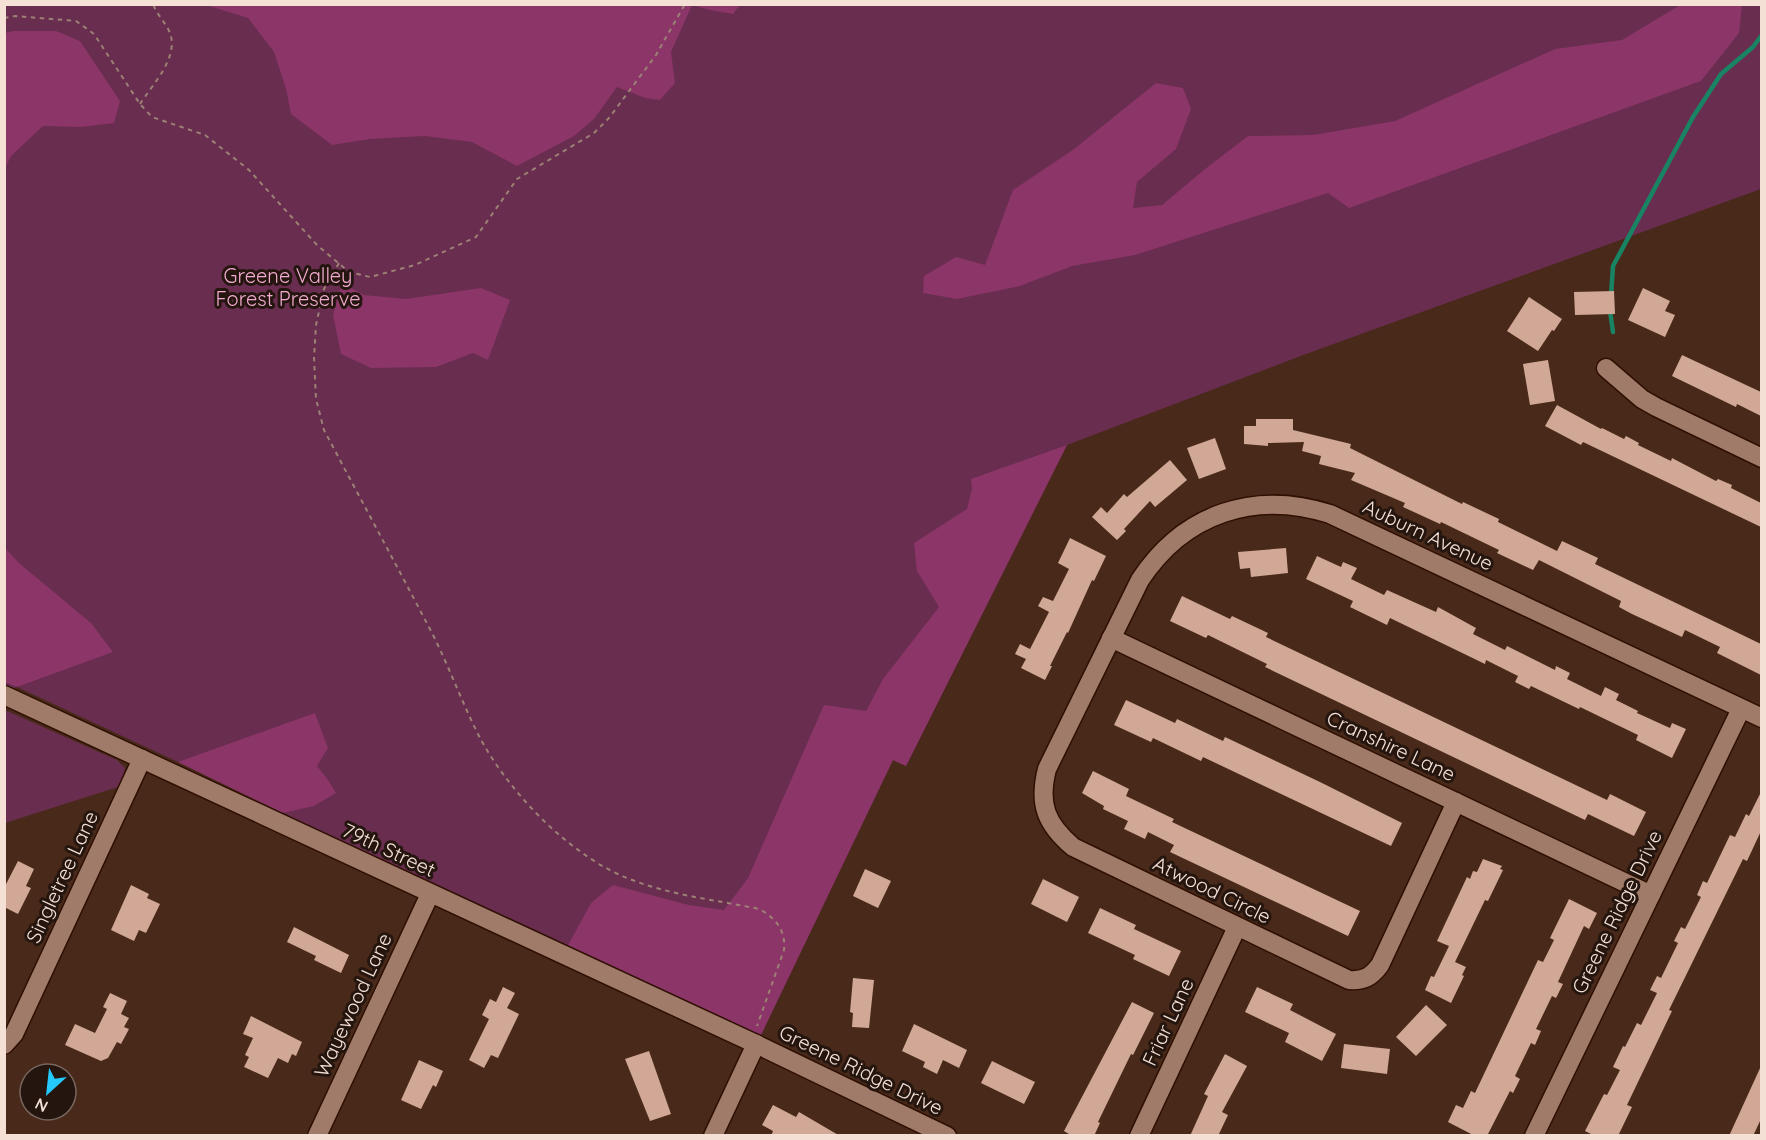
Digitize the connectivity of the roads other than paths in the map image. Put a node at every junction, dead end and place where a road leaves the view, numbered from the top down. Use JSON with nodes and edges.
{"nodes":[{"id":1,"x":1606,"y":368,"type":"dead end"},
{"id":2,"x":1761,"y":458,"type":"edge"},
{"id":3,"x":1111,"y":638,"type":"junction"},
{"id":4,"x":4,"y":695,"type":"edge"},
{"id":5,"x":1741,"y":709,"type":"junction"},
{"id":6,"x":1761,"y":718,"type":"edge"},
{"id":7,"x":142,"y":759,"type":"junction"},
{"id":8,"x":1456,"y":802,"type":"junction"},
{"id":9,"x":430,"y":894,"type":"junction"},
{"id":10,"x":1650,"y":895,"type":"junction"},
{"id":11,"x":1237,"y":927,"type":"junction"},
{"id":12,"x":756,"y":1044,"type":"junction"},
{"id":13,"x":4,"y":1045,"type":"edge"},
{"id":14,"x":317,"y":1136,"type":"edge"},
{"id":15,"x":713,"y":1136,"type":"edge"},
{"id":16,"x":946,"y":1136,"type":"edge"},
{"id":17,"x":1139,"y":1136,"type":"edge"},
{"id":18,"x":1534,"y":1136,"type":"edge"}],
"edges":[{"from":1,"to":2,"type":"street"},
{"from":3,"to":5,"type":"street","name":"Auburn Avenue"},
{"from":3,"to":8,"type":"street","name":"Cranshire Lane"},
{"from":3,"to":11,"type":"street","name":"Atwood Circle"},
{"from":4,"to":7,"type":"street","name":"79th Street"},
{"from":5,"to":6,"type":"street","name":"Auburn Avenue"},
{"from":5,"to":10,"type":"street","name":"Greene Ridge Drive"},
{"from":7,"to":9,"type":"street","name":"79th Street"},
{"from":7,"to":13,"type":"street","name":"Singletree Lane"},
{"from":8,"to":10,"type":"street","name":"Cranshire Lane"},
{"from":8,"to":11,"type":"street","name":"Atwood Circle"},
{"from":9,"to":12,"type":"street","name":"79th Street"},
{"from":9,"to":14,"type":"street","name":"Wayewood Lane"},
{"from":10,"to":18,"type":"street","name":"Greene Ridge Drive"},
{"from":11,"to":17,"type":"street","name":"Friar Lane"},
{"from":12,"to":15,"type":"street"},
{"from":12,"to":16,"type":"street","name":"Greene Ridge Drive"}]}
